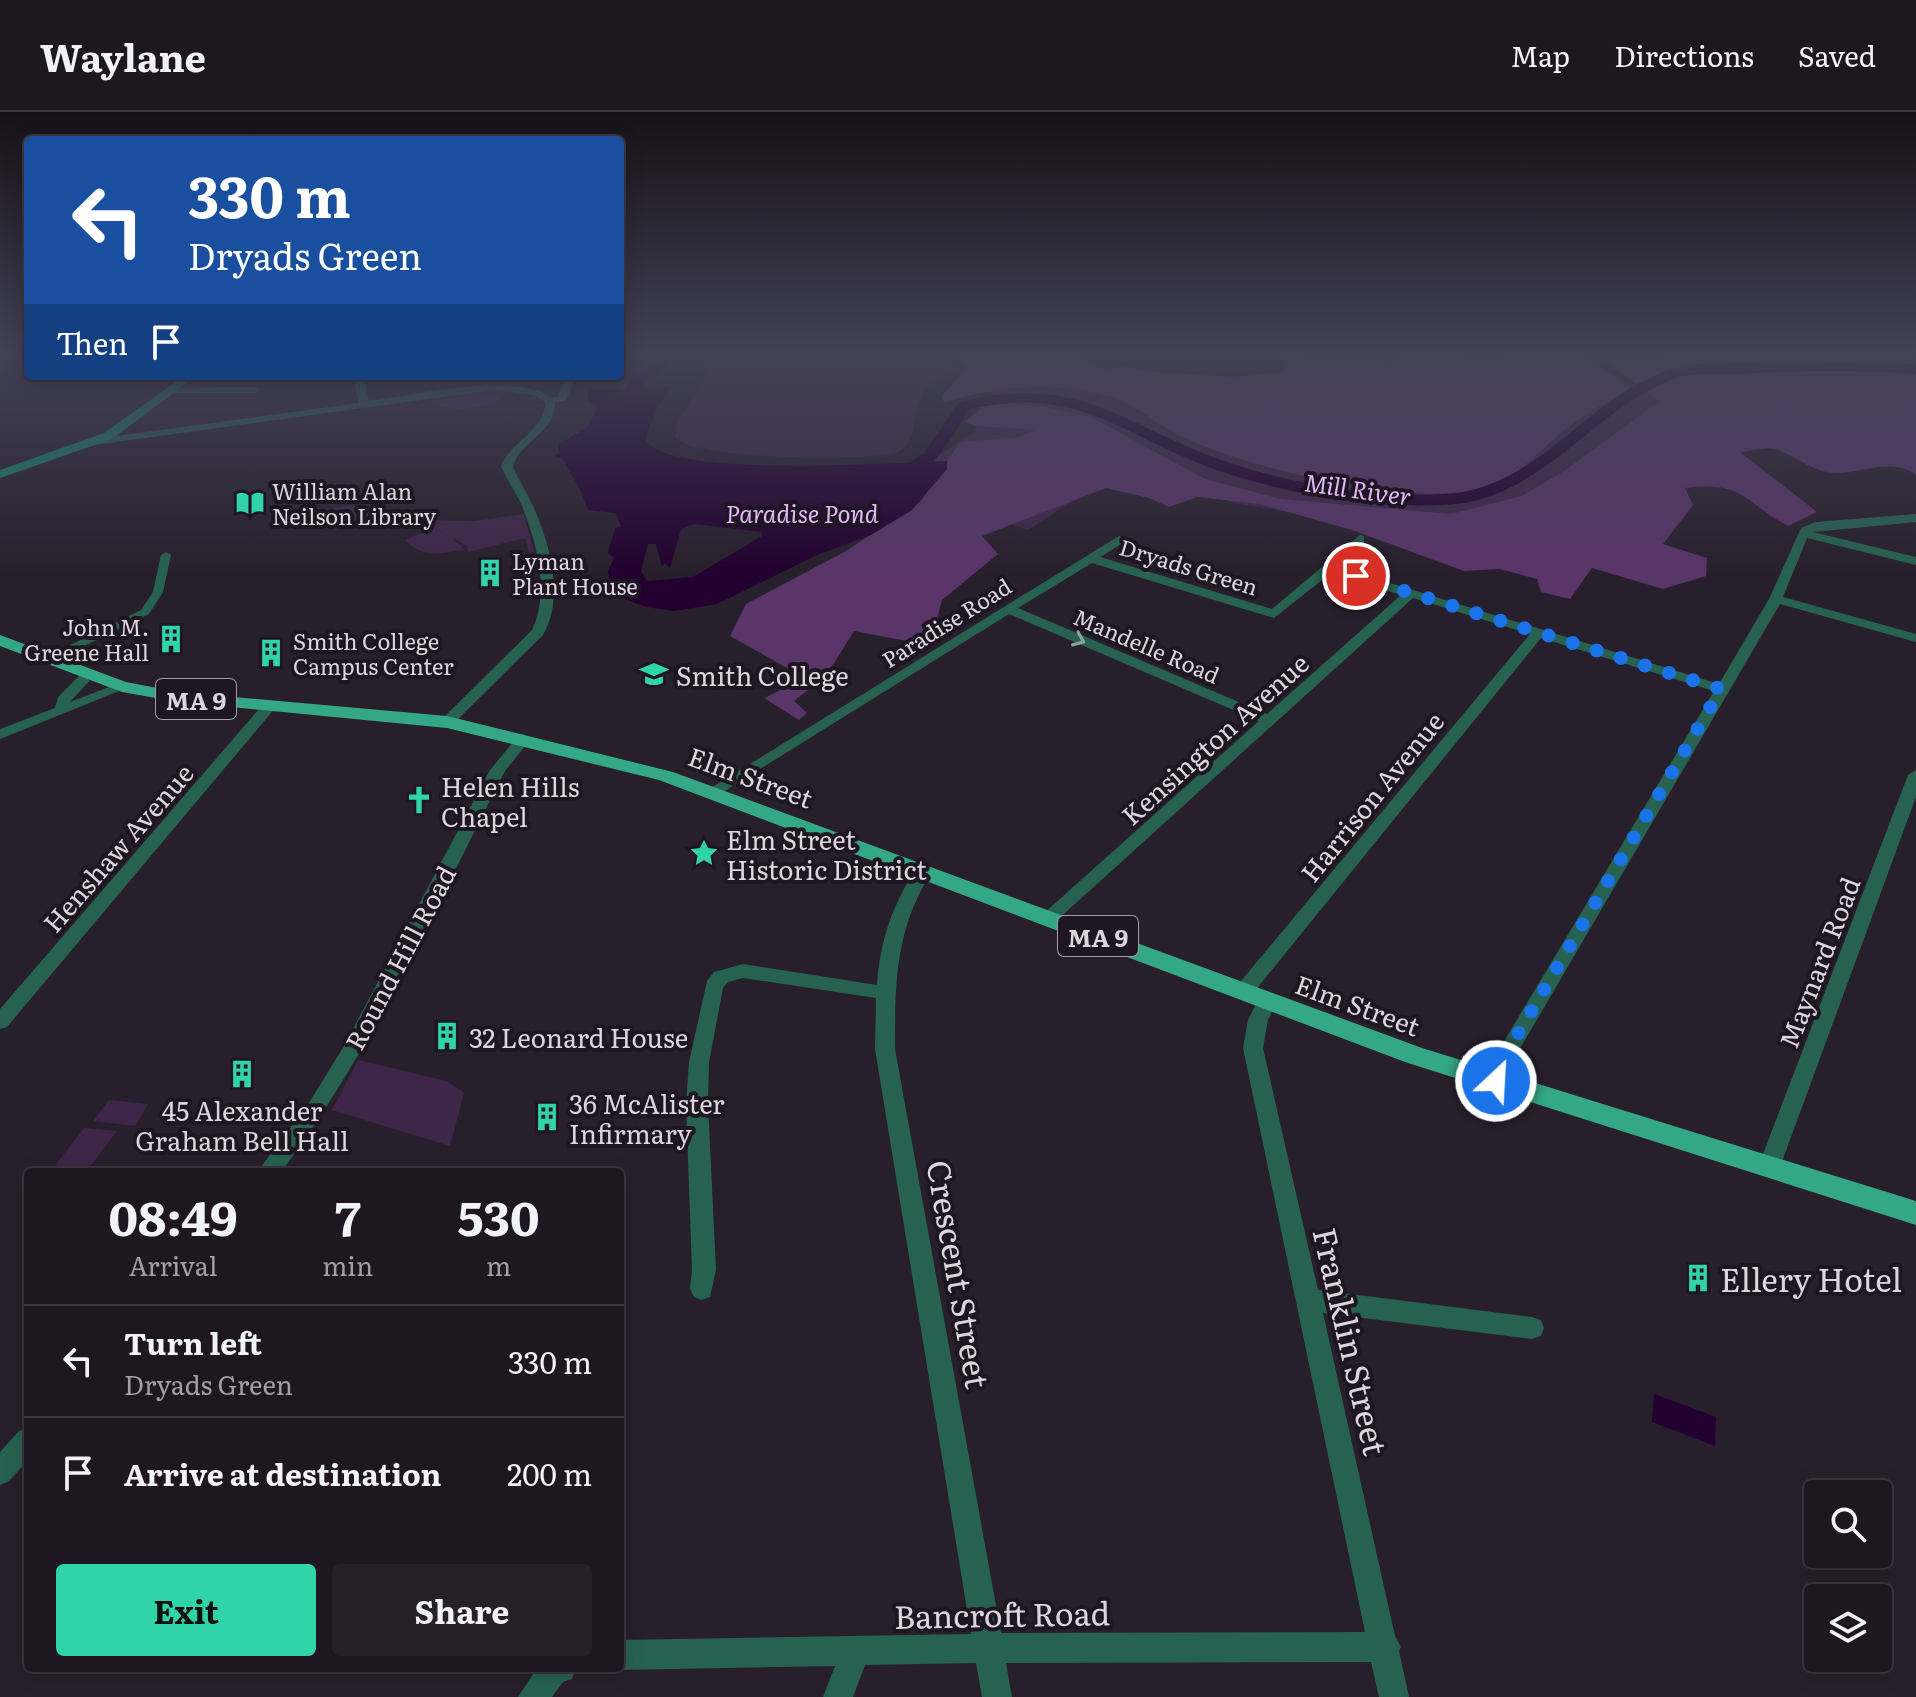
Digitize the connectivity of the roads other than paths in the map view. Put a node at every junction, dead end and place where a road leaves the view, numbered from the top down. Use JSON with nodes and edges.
{"nodes":[{"id":1,"x":122,"y":427,"type":"edge"},
{"id":2,"x":204,"y":427,"type":"edge"},
{"id":3,"x":538,"y":427,"type":"edge"},
{"id":4,"x":94,"y":442,"type":"junction"},
{"id":5,"x":0,"y":474,"type":"edge"},
{"id":6,"x":1916,"y":518,"type":"edge"},
{"id":7,"x":1803,"y":533,"type":"junction"},
{"id":8,"x":1360,"y":539,"type":"dead end"},
{"id":9,"x":1119,"y":540,"type":"dead end"},
{"id":10,"x":166,"y":555,"type":"dead end"},
{"id":11,"x":1090,"y":558,"type":"junction"},
{"id":12,"x":1916,"y":561,"type":"edge"},
{"id":13,"x":1329,"y":568,"type":"junction"},
{"id":14,"x":1411,"y":593,"type":"junction"},
{"id":15,"x":1776,"y":599,"type":"junction"},
{"id":16,"x":1008,"y":609,"type":"junction"},
{"id":17,"x":1538,"y":633,"type":"junction"},
{"id":18,"x":1916,"y":638,"type":"edge"},
{"id":19,"x":0,"y":640,"type":"edge"},
{"id":20,"x":66,"y":651,"type":"dead end"},
{"id":21,"x":87,"y":676,"type":"junction"},
{"id":22,"x":122,"y":687,"type":"junction"},
{"id":23,"x":1721,"y":689,"type":"junction"},
{"id":24,"x":271,"y":704,"type":"junction"},
{"id":25,"x":62,"y":707,"type":"junction"},
{"id":26,"x":1269,"y":720,"type":"junction"},
{"id":27,"x":447,"y":722,"type":"junction"},
{"id":28,"x":0,"y":734,"type":"edge"},
{"id":29,"x":523,"y":739,"type":"junction"},
{"id":30,"x":1916,"y":775,"type":"edge"},
{"id":31,"x":714,"y":791,"type":"junction"},
{"id":32,"x":924,"y":870,"type":"junction"},
{"id":33,"x":1049,"y":918,"type":"junction"},
{"id":34,"x":1243,"y":992,"type":"junction"},
{"id":35,"x":886,"y":993,"type":"junction"},
{"id":36,"x":1267,"y":1001,"type":"junction"},
{"id":37,"x":0,"y":1022,"type":"edge"},
{"id":38,"x":1496,"y":1081,"type":"junction"},
{"id":39,"x":1769,"y":1167,"type":"junction"},
{"id":40,"x":271,"y":1168,"type":"edge"},
{"id":41,"x":1916,"y":1213,"type":"edge"},
{"id":42,"x":702,"y":1289,"type":"dead end"},
{"id":43,"x":1308,"y":1300,"type":"junction"},
{"id":44,"x":1532,"y":1328,"type":"dead end"},
{"id":45,"x":24,"y":1445,"type":"edge"},
{"id":46,"x":0,"y":1472,"type":"edge"},
{"id":47,"x":1386,"y":1647,"type":"junction"},
{"id":48,"x":989,"y":1648,"type":"junction"},
{"id":49,"x":855,"y":1652,"type":"junction"},
{"id":50,"x":624,"y":1655,"type":"edge"},
{"id":51,"x":552,"y":1672,"type":"edge"},
{"id":52,"x":533,"y":1697,"type":"edge"},
{"id":53,"x":838,"y":1697,"type":"edge"},
{"id":54,"x":997,"y":1697,"type":"edge"},
{"id":55,"x":1394,"y":1697,"type":"edge"}],
"edges":[{"from":1,"to":4,"type":"main road"},
{"from":2,"to":4,"type":"street"},
{"from":3,"to":27,"type":"street"},
{"from":4,"to":5,"type":"main road"},
{"from":6,"to":7,"type":"street"},
{"from":7,"to":12,"type":"street"},
{"from":7,"to":15,"type":"street"},
{"from":8,"to":13,"type":"street"},
{"from":9,"to":11,"type":"street","name":"Paradise Road"},
{"from":10,"to":20,"type":"street"},
{"from":11,"to":13,"type":"street","name":"Dryads Green"},
{"from":11,"to":16,"type":"street","name":"Paradise Road"},
{"from":13,"to":14,"type":"street"},
{"from":14,"to":17,"type":"street"},
{"from":14,"to":26,"type":"street","name":"Kensington Avenue"},
{"from":15,"to":18,"type":"street"},
{"from":15,"to":23,"type":"street"},
{"from":16,"to":26,"type":"street","name":"Mandelle Road","one_way":true},
{"from":16,"to":31,"type":"street","name":"Paradise Road"},
{"from":17,"to":23,"type":"street"},
{"from":17,"to":34,"type":"street","name":"Harrison Avenue"},
{"from":19,"to":21,"type":"highway","name":"Elm Street","number":"MA 9"},
{"from":21,"to":22,"type":"highway","name":"Elm Street","number":"MA 9"},
{"from":21,"to":25,"type":"street"},
{"from":22,"to":24,"type":"highway","name":"Elm Street","number":"MA 9"},
{"from":22,"to":25,"type":"street"},
{"from":23,"to":38,"type":"street"},
{"from":24,"to":27,"type":"highway","name":"Elm Street","number":"MA 9"},
{"from":24,"to":37,"type":"street","name":"Henshaw Avenue"},
{"from":25,"to":28,"type":"street"},
{"from":26,"to":33,"type":"street","name":"Kensington Avenue"},
{"from":27,"to":29,"type":"highway","name":"Elm Street","number":"MA 9"},
{"from":29,"to":31,"type":"highway","name":"Elm Street","number":"MA 9"},
{"from":29,"to":40,"type":"street","name":"Round Hill Road"},
{"from":30,"to":39,"type":"street","name":"Maynard Road"},
{"from":31,"to":32,"type":"highway","name":"Elm Street","number":"MA 9"},
{"from":32,"to":33,"type":"highway","name":"Elm Street","number":"MA 9"},
{"from":32,"to":35,"type":"street","name":"Crescent Street"},
{"from":33,"to":34,"type":"highway","name":"Elm Street","number":"MA 9"},
{"from":34,"to":36,"type":"highway","name":"Elm Street","number":"MA 9"},
{"from":35,"to":42,"type":"street"},
{"from":35,"to":48,"type":"street","name":"Crescent Street"},
{"from":36,"to":38,"type":"highway","name":"Elm Street","number":"MA 9"},
{"from":36,"to":43,"type":"street","name":"Franklin Street"},
{"from":38,"to":39,"type":"highway","name":"Elm Street","number":"MA 9"},
{"from":39,"to":41,"type":"highway","name":"Elm Street","number":"MA 9"},
{"from":43,"to":44,"type":"street"},
{"from":43,"to":47,"type":"street","name":"Franklin Street"},
{"from":45,"to":46,"type":"street"},
{"from":47,"to":48,"type":"street","name":"Bancroft Road"},
{"from":47,"to":55,"type":"street","name":"Franklin Street"},
{"from":48,"to":49,"type":"street","name":"Bancroft Road"},
{"from":48,"to":54,"type":"street","name":"Crescent Street"},
{"from":49,"to":50,"type":"street","name":"Bancroft Road"},
{"from":49,"to":53,"type":"street"},
{"from":51,"to":52,"type":"street"}]}
